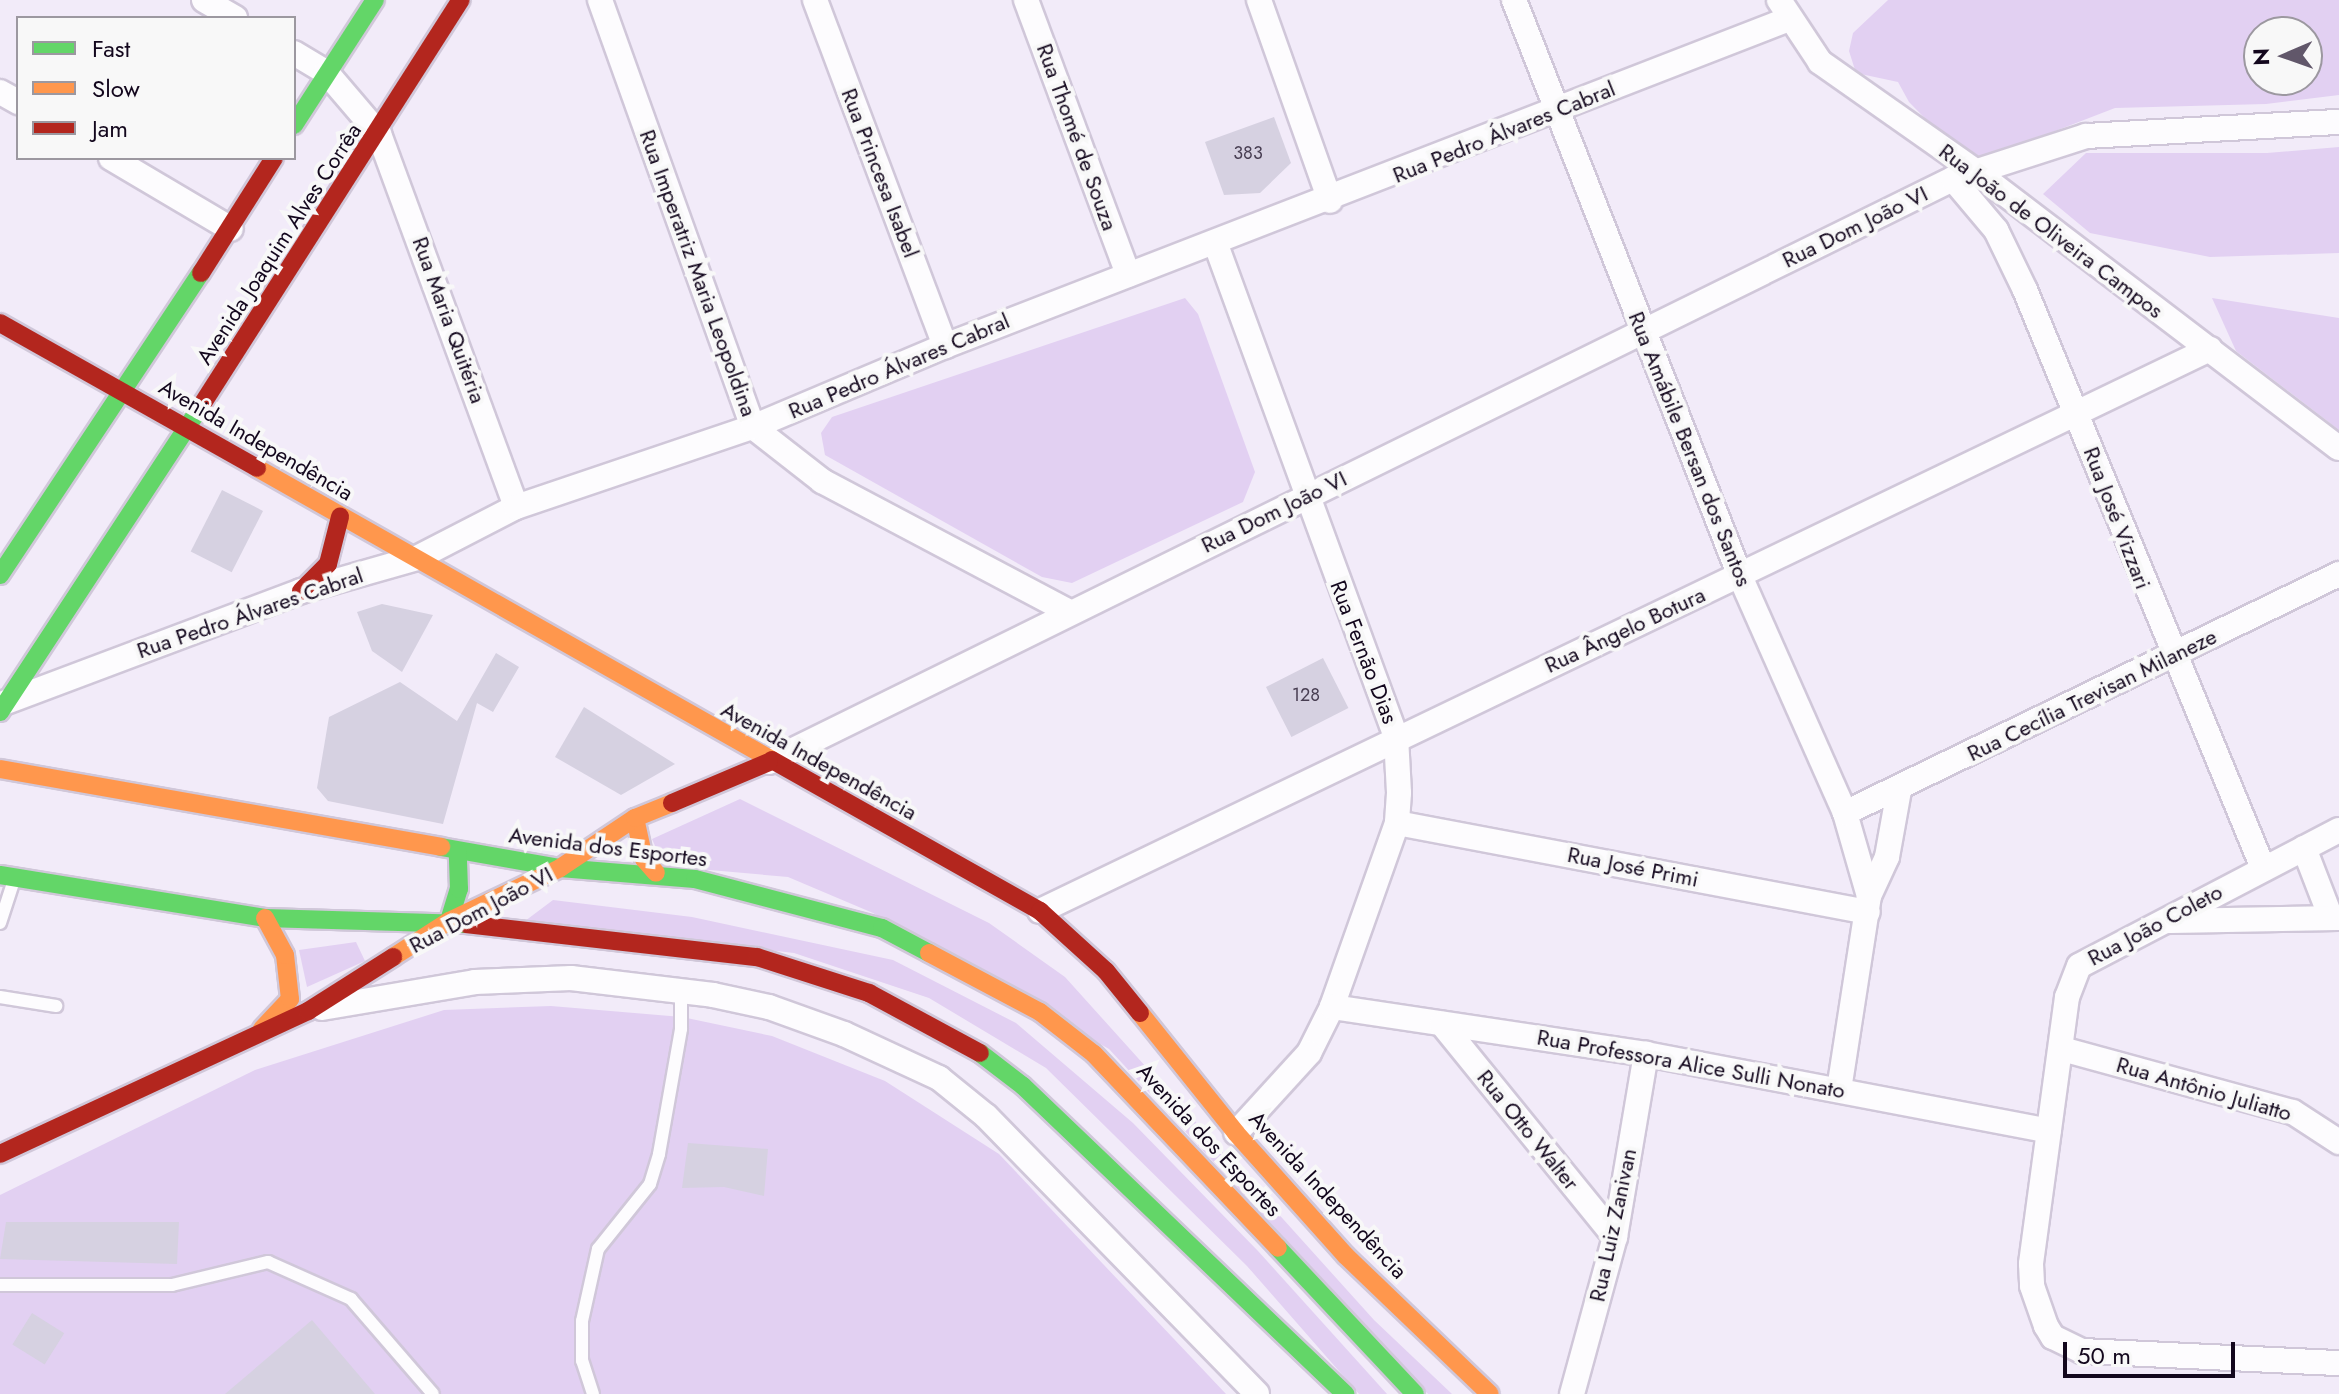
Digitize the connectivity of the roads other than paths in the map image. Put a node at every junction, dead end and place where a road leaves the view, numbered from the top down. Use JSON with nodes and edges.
{"nodes":[{"id":1,"x":204,"y":0,"type":"edge"},
{"id":2,"x":375,"y":0,"type":"edge"},
{"id":3,"x":461,"y":0,"type":"edge"},
{"id":4,"x":600,"y":0,"type":"edge"},
{"id":5,"x":815,"y":0,"type":"edge"},
{"id":6,"x":1026,"y":0,"type":"edge"},
{"id":7,"x":1259,"y":0,"type":"edge"},
{"id":8,"x":1514,"y":0,"type":"edge"},
{"id":9,"x":1784,"y":9,"type":"edge"},
{"id":10,"x":232,"y":16,"type":"edge"},
{"id":11,"x":296,"y":54,"type":"edge"},
{"id":12,"x":326,"y":72,"type":"junction"},
{"id":13,"x":1556,"y":112,"type":"junction"},
{"id":14,"x":296,"y":122,"type":"edge"},
{"id":15,"x":2339,"y":122,"type":"edge"},
{"id":16,"x":379,"y":134,"type":"junction"},
{"id":17,"x":114,"y":160,"type":"edge"},
{"id":18,"x":273,"y":160,"type":"edge"},
{"id":19,"x":1964,"y":175,"type":"junction"},
{"id":20,"x":1330,"y":201,"type":"junction"},
{"id":21,"x":231,"y":229,"type":"junction"},
{"id":22,"x":1215,"y":242,"type":"junction"},
{"id":23,"x":1128,"y":275,"type":"junction"},
{"id":24,"x":0,"y":323,"type":"edge"},
{"id":25,"x":1641,"y":330,"type":"junction"},
{"id":26,"x":945,"y":346,"type":"junction"},
{"id":27,"x":2210,"y":349,"type":"junction"},
{"id":28,"x":125,"y":393,"type":"junction"},
{"id":29,"x":2077,"y":414,"type":"junction"},
{"id":30,"x":753,"y":427,"type":"junction"},
{"id":31,"x":187,"y":430,"type":"junction"},
{"id":32,"x":2339,"y":448,"type":"edge"},
{"id":33,"x":1304,"y":497,"type":"junction"},
{"id":34,"x":516,"y":507,"type":"junction"},
{"id":35,"x":340,"y":517,"type":"junction"},
{"id":36,"x":417,"y":558,"type":"junction"},
{"id":37,"x":2339,"y":574,"type":"edge"},
{"id":38,"x":0,"y":575,"type":"edge"},
{"id":39,"x":1740,"y":576,"type":"junction"},
{"id":40,"x":301,"y":591,"type":"junction"},
{"id":41,"x":1069,"y":612,"type":"junction"},
{"id":42,"x":2171,"y":656,"type":"junction"},
{"id":43,"x":3,"y":707,"type":"edge"},
{"id":44,"x":1396,"y":737,"type":"junction"},
{"id":45,"x":769,"y":762,"type":"junction"},
{"id":46,"x":0,"y":769,"type":"edge"},
{"id":47,"x":1899,"y":790,"type":"junction"},
{"id":48,"x":1845,"y":813,"type":"junction"},
{"id":49,"x":635,"y":818,"type":"junction"},
{"id":50,"x":1397,"y":823,"type":"junction"},
{"id":51,"x":2339,"y":830,"type":"edge"},
{"id":52,"x":2304,"y":848,"type":"junction"},
{"id":53,"x":458,"y":851,"type":"junction"},
{"id":54,"x":560,"y":868,"type":"junction"},
{"id":55,"x":2263,"y":868,"type":"junction"},
{"id":56,"x":656,"y":873,"type":"junction"},
{"id":57,"x":7,"y":876,"type":"edge"},
{"id":58,"x":1868,"y":904,"type":"junction"},
{"id":59,"x":1040,"y":911,"type":"junction"},
{"id":60,"x":265,"y":918,"type":"junction"},
{"id":61,"x":2335,"y":918,"type":"edge"},
{"id":62,"x":449,"y":921,"type":"junction"},
{"id":63,"x":2163,"y":921,"type":"junction"},
{"id":64,"x":0,"y":923,"type":"edge"},
{"id":65,"x":681,"y":991,"type":"junction"},
{"id":66,"x":0,"y":997,"type":"edge"},
{"id":67,"x":56,"y":1006,"type":"dead end"},
{"id":68,"x":1332,"y":1007,"type":"junction"},
{"id":69,"x":308,"y":1011,"type":"junction"},
{"id":70,"x":1442,"y":1024,"type":"junction"},
{"id":71,"x":253,"y":1038,"type":"junction"},
{"id":72,"x":2062,"y":1049,"type":"junction"},
{"id":73,"x":1646,"y":1054,"type":"junction"},
{"id":74,"x":1839,"y":1089,"type":"junction"},
{"id":75,"x":2049,"y":1131,"type":"junction"},
{"id":76,"x":1236,"y":1133,"type":"junction"},
{"id":77,"x":2339,"y":1142,"type":"edge"},
{"id":78,"x":0,"y":1154,"type":"edge"},
{"id":79,"x":1615,"y":1237,"type":"junction"},
{"id":80,"x":0,"y":1285,"type":"edge"},
{"id":81,"x":2339,"y":1363,"type":"edge"},
{"id":82,"x":433,"y":1394,"type":"edge"},
{"id":83,"x":593,"y":1394,"type":"edge"},
{"id":84,"x":1257,"y":1394,"type":"edge"},
{"id":85,"x":1345,"y":1394,"type":"edge"},
{"id":86,"x":1415,"y":1394,"type":"edge"},
{"id":87,"x":1490,"y":1394,"type":"edge"},
{"id":88,"x":1572,"y":1394,"type":"edge"}],
"edges":[{"from":1,"to":10,"type":"street"},
{"from":2,"to":12,"type":"main road"},
{"from":3,"to":16,"type":"main road","name":"Avenida Joaquim Alves Corrêa"},
{"from":4,"to":30,"type":"street","name":"Rua Imperatriz Maria Leopoldina"},
{"from":5,"to":26,"type":"street","name":"Rua Princesa Isabel"},
{"from":6,"to":23,"type":"street","name":"Rua Thomé de Souza"},
{"from":7,"to":20,"type":"street"},
{"from":8,"to":13,"type":"street","name":"Rua Amábile Bersan dos Santos"},
{"from":9,"to":13,"type":"street","name":"Rua Pedro Álvares Cabral"},
{"from":9,"to":19,"type":"street","name":"Rua João de Oliveira Campos"},
{"from":11,"to":12,"type":"street"},
{"from":12,"to":14,"type":"main road"},
{"from":12,"to":16,"type":"street"},
{"from":13,"to":20,"type":"street","name":"Rua Pedro Álvares Cabral"},
{"from":13,"to":25,"type":"street","name":"Rua Amábile Bersan dos Santos"},
{"from":15,"to":19,"type":"street","name":"Rua Dom João VI"},
{"from":16,"to":31,"type":"main road","name":"Avenida Joaquim Alves Corrêa"},
{"from":16,"to":34,"type":"street","name":"Rua Maria Quitéria"},
{"from":17,"to":21,"type":"street"},
{"from":18,"to":21,"type":"main road"},
{"from":19,"to":25,"type":"street","name":"Rua Dom João VI"},
{"from":19,"to":27,"type":"street","name":"Rua João de Oliveira Campos"},
{"from":19,"to":29,"type":"street","name":"Rua José Vizzari"},
{"from":20,"to":22,"type":"street","name":"Rua Pedro Álvares Cabral"},
{"from":21,"to":28,"type":"main road"},
{"from":22,"to":23,"type":"street","name":"Rua Pedro Álvares Cabral"},
{"from":22,"to":33,"type":"street","name":"Rua Fernão Dias"},
{"from":23,"to":26,"type":"street","name":"Rua Pedro Álvares Cabral"},
{"from":24,"to":28,"type":"main road","name":"Avenida Independência"},
{"from":25,"to":33,"type":"street","name":"Rua Dom João VI"},
{"from":25,"to":39,"type":"street","name":"Rua Amábile Bersan dos Santos"},
{"from":26,"to":30,"type":"street","name":"Rua Pedro Álvares Cabral"},
{"from":27,"to":29,"type":"street","name":"Rua Ângelo Botura"},
{"from":27,"to":32,"type":"street","name":"Rua João de Oliveira Campos"},
{"from":28,"to":31,"type":"main road","name":"Avenida Independência"},
{"from":28,"to":38,"type":"main road"},
{"from":29,"to":39,"type":"street","name":"Rua Ângelo Botura"},
{"from":29,"to":42,"type":"street","name":"Rua José Vizzari"},
{"from":30,"to":34,"type":"street","name":"Rua Pedro Álvares Cabral"},
{"from":30,"to":41,"type":"street","name":"Rua Imperatriz Maria Leopoldina"},
{"from":31,"to":35,"type":"main road","name":"Avenida Independência"},
{"from":31,"to":43,"type":"main road","name":"Avenida Joaquim Alves Corrêa"},
{"from":33,"to":41,"type":"street","name":"Rua Dom João VI"},
{"from":33,"to":44,"type":"street","name":"Rua Fernão Dias"},
{"from":34,"to":36,"type":"street","name":"Rua Pedro Álvares Cabral"},
{"from":35,"to":36,"type":"main road","name":"Avenida Independência"},
{"from":35,"to":40,"type":"main road"},
{"from":36,"to":40,"type":"street","name":"Rua Pedro Álvares Cabral"},
{"from":36,"to":45,"type":"main road","name":"Avenida Independência"},
{"from":37,"to":42,"type":"street","name":"Rua Cecília Trevisan Milaneze"},
{"from":39,"to":44,"type":"street","name":"Rua Ângelo Botura"},
{"from":39,"to":48,"type":"street","name":"Rua Amábile Bersan dos Santos"},
{"from":40,"to":43,"type":"street","name":"Rua Pedro Álvares Cabral"},
{"from":41,"to":45,"type":"street","name":"Rua Dom João VI"},
{"from":42,"to":47,"type":"street","name":"Rua Cecília Trevisan Milaneze"},
{"from":42,"to":55,"type":"street","name":"Rua José Vizzari"},
{"from":44,"to":50,"type":"street","name":"Rua Fernão Dias"},
{"from":44,"to":59,"type":"street","name":"Rua Ângelo Botura"},
{"from":45,"to":49,"type":"main road","name":"Rua Dom João VI"},
{"from":45,"to":59,"type":"main road","name":"Avenida Independência"},
{"from":46,"to":53,"type":"main road","name":"Avenida dos Esportes"},
{"from":47,"to":48,"type":"street","name":"Rua Cecília Trevisan Milaneze"},
{"from":47,"to":58,"type":"street"},
{"from":48,"to":58,"type":"street","name":"Rua Amábile Bersan dos Santos"},
{"from":49,"to":54,"type":"main road","name":"Rua Dom João VI"},
{"from":49,"to":56,"type":"main road"},
{"from":50,"to":58,"type":"street","name":"Rua José Primi"},
{"from":50,"to":68,"type":"street","name":"Rua Fernão Dias"},
{"from":51,"to":52,"type":"street","name":"Rua João Coleto"},
{"from":52,"to":55,"type":"street","name":"Rua João Coleto"},
{"from":52,"to":61,"type":"street"},
{"from":53,"to":54,"type":"main road","name":"Avenida dos Esportes"},
{"from":53,"to":62,"type":"main road"},
{"from":54,"to":56,"type":"main road","name":"Avenida dos Esportes"},
{"from":54,"to":62,"type":"main road","name":"Rua Dom João VI"},
{"from":55,"to":63,"type":"street","name":"Rua João Coleto"},
{"from":56,"to":86,"type":"main road","name":"Avenida dos Esportes"},
{"from":57,"to":60,"type":"main road"},
{"from":57,"to":64,"type":"lane"},
{"from":58,"to":74,"type":"street"},
{"from":59,"to":76,"type":"main road","name":"Avenida Independência"},
{"from":60,"to":62,"type":"main road"},
{"from":60,"to":71,"type":"main road","name":"Rua Dom João VI"},
{"from":61,"to":63,"type":"street"},
{"from":62,"to":69,"type":"main road","name":"Rua Dom João VI"},
{"from":62,"to":85,"type":"main road"},
{"from":63,"to":72,"type":"street","name":"Rua João Coleto"},
{"from":65,"to":69,"type":"street"},
{"from":65,"to":83,"type":"lane"},
{"from":65,"to":84,"type":"street"},
{"from":66,"to":67,"type":"lane"},
{"from":68,"to":70,"type":"street","name":"Rua Professora Alice Sulli Nonato"},
{"from":68,"to":76,"type":"street","name":"Rua Fernão Dias"},
{"from":69,"to":71,"type":"main road","name":"Rua Dom João VI"},
{"from":70,"to":73,"type":"street","name":"Rua Professora Alice Sulli Nonato"},
{"from":70,"to":79,"type":"street","name":"Rua Otto Walter"},
{"from":71,"to":78,"type":"main road","name":"Rua Dom João VI"},
{"from":72,"to":75,"type":"street","name":"Rua João Coleto"},
{"from":72,"to":77,"type":"street","name":"Rua Antônio Juliatto"},
{"from":73,"to":74,"type":"street","name":"Rua Professora Alice Sulli Nonato"},
{"from":73,"to":79,"type":"street","name":"Rua Luiz Zanivan"},
{"from":74,"to":75,"type":"street","name":"Rua Professora Alice Sulli Nonato"},
{"from":75,"to":81,"type":"street","name":"Rua João Coleto"},
{"from":76,"to":87,"type":"main road","name":"Avenida Independência"},
{"from":79,"to":88,"type":"street","name":"Rua Luiz Zanivan"},
{"from":80,"to":82,"type":"lane"}]}
